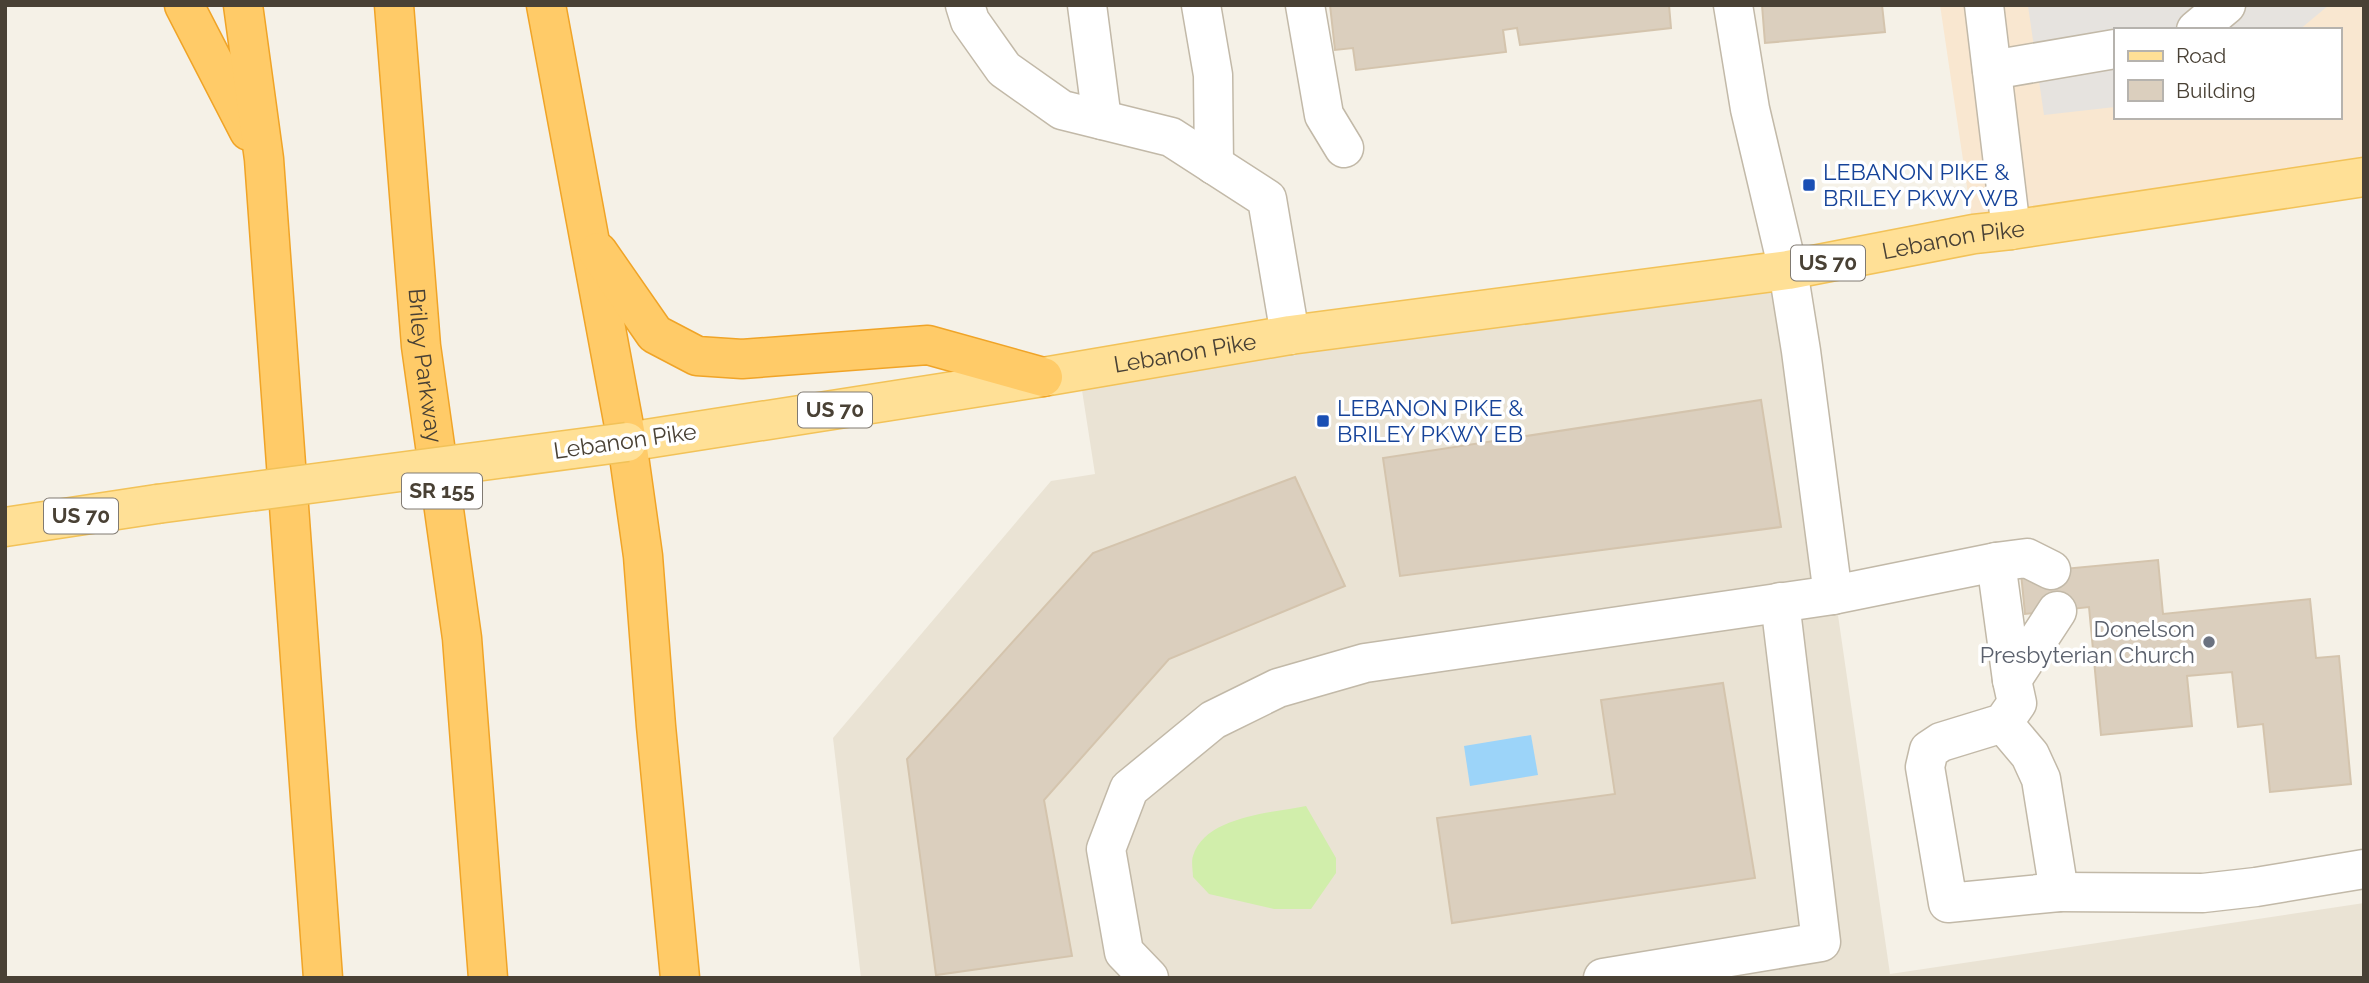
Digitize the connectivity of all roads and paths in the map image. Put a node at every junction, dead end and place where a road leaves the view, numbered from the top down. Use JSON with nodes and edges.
{"nodes":[{"id":1,"x":184,"y":5,"type":"edge"},
{"id":2,"x":243,"y":5,"type":"edge"},
{"id":3,"x":394,"y":5,"type":"edge"},
{"id":4,"x":546,"y":5,"type":"edge"},
{"id":5,"x":965,"y":5,"type":"edge"},
{"id":6,"x":1087,"y":5,"type":"edge"},
{"id":7,"x":1201,"y":5,"type":"edge"},
{"id":8,"x":1305,"y":5,"type":"edge"},
{"id":9,"x":1733,"y":5,"type":"edge"},
{"id":10,"x":1984,"y":5,"type":"edge"},
{"id":11,"x":2226,"y":5,"type":"edge"},
{"id":12,"x":2198,"y":28,"type":"edge"},
{"id":13,"x":2114,"y":49,"type":"edge"},
{"id":14,"x":1992,"y":70,"type":"junction"},
{"id":15,"x":1102,"y":120,"type":"junction"},
{"id":16,"x":1344,"y":148,"type":"dead end"},
{"id":17,"x":264,"y":159,"type":"junction"},
{"id":18,"x":1214,"y":165,"type":"junction"},
{"id":19,"x":2364,"y":177,"type":"edge"},
{"id":20,"x":2011,"y":230,"type":"junction"},
{"id":21,"x":590,"y":241,"type":"junction"},
{"id":22,"x":1788,"y":271,"type":"junction"},
{"id":23,"x":1290,"y":335,"type":"junction"},
{"id":24,"x":1043,"y":377,"type":"junction"},
{"id":25,"x":627,"y":442,"type":"junction"},
{"id":26,"x":5,"y":527,"type":"edge"},
{"id":27,"x":1996,"y":562,"type":"junction"},
{"id":28,"x":2051,"y":570,"type":"dead end"},
{"id":29,"x":1833,"y":595,"type":"junction"},
{"id":30,"x":1780,"y":602,"type":"junction"},
{"id":31,"x":2057,"y":611,"type":"dead end"},
{"id":32,"x":2012,"y":680,"type":"junction"},
{"id":33,"x":2003,"y":723,"type":"junction"},
{"id":34,"x":2364,"y":869,"type":"edge"},
{"id":35,"x":2059,"y":892,"type":"junction"},
{"id":36,"x":323,"y":978,"type":"edge"},
{"id":37,"x":488,"y":978,"type":"edge"},
{"id":38,"x":680,"y":978,"type":"edge"},
{"id":39,"x":1149,"y":978,"type":"edge"},
{"id":40,"x":1603,"y":978,"type":"edge"}],
"edges":[{"from":1,"to":17,"type":"highway"},
{"from":2,"to":17,"type":"highway"},
{"from":3,"to":37,"type":"highway","name":"Briley Parkway","number":"SR 155"},
{"from":4,"to":21,"type":"highway"},
{"from":5,"to":15,"type":"lane"},
{"from":6,"to":15,"type":"lane"},
{"from":7,"to":18,"type":"lane"},
{"from":8,"to":16,"type":"lane"},
{"from":9,"to":22,"type":"lane"},
{"from":10,"to":14,"type":"lane"},
{"from":11,"to":12,"type":"lane"},
{"from":13,"to":14,"type":"lane"},
{"from":14,"to":20,"type":"lane"},
{"from":15,"to":18,"type":"lane"},
{"from":17,"to":36,"type":"highway"},
{"from":18,"to":23,"type":"lane"},
{"from":19,"to":20,"type":"main road","name":"Lebanon Pike","number":"US 70"},
{"from":20,"to":22,"type":"main road","name":"Lebanon Pike","number":"US 70"},
{"from":21,"to":24,"type":"highway"},
{"from":21,"to":25,"type":"highway"},
{"from":22,"to":23,"type":"main road","name":"Lebanon Pike","number":"US 70"},
{"from":22,"to":29,"type":"lane"},
{"from":23,"to":24,"type":"main road","name":"Lebanon Pike","number":"US 70"},
{"from":24,"to":25,"type":"main road","name":"Lebanon Pike","number":"US 70"},
{"from":25,"to":26,"type":"main road","name":"Lebanon Pike","number":"US 70","bridge":true},
{"from":25,"to":38,"type":"highway"},
{"from":27,"to":28,"type":"lane"},
{"from":27,"to":29,"type":"lane"},
{"from":27,"to":32,"type":"lane"},
{"from":29,"to":30,"type":"lane"},
{"from":30,"to":39,"type":"lane"},
{"from":30,"to":40,"type":"lane"},
{"from":31,"to":32,"type":"lane"},
{"from":32,"to":33,"type":"lane"},
{"from":33,"to":35,"type":"lane"},
{"from":33,"to":35,"type":"lane"},
{"from":34,"to":35,"type":"lane"}]}
